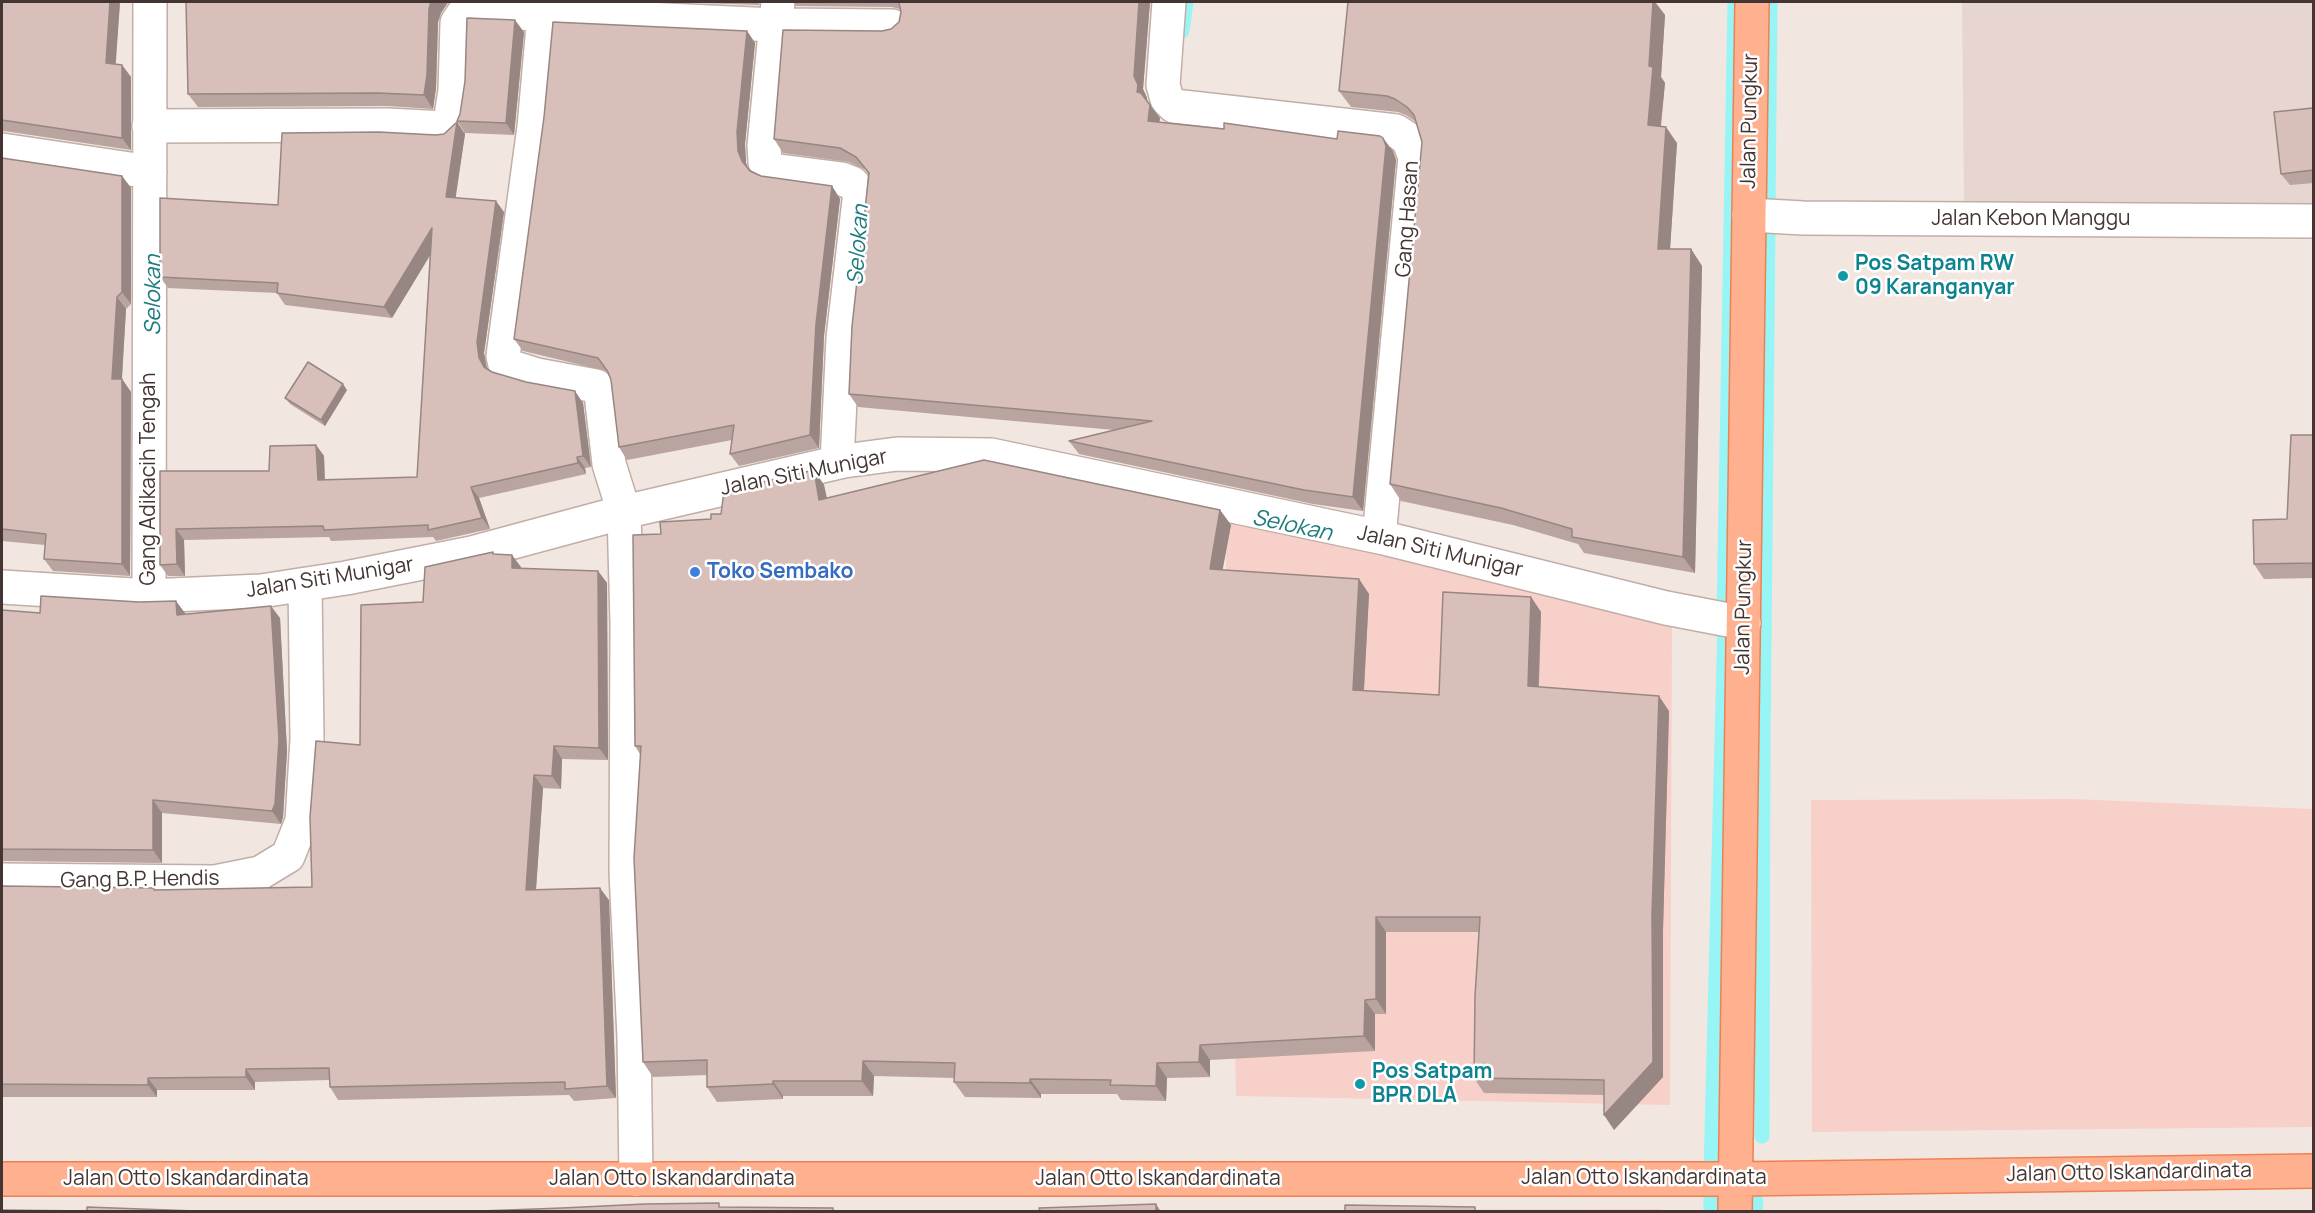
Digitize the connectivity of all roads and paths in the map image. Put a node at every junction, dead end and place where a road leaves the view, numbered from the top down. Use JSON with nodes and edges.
{"nodes":[{"id":1,"x":150,"y":2,"type":"edge"},
{"id":2,"x":1170,"y":2,"type":"edge"},
{"id":3,"x":1752,"y":2,"type":"edge"},
{"id":4,"x":776,"y":13,"type":"edge"},
{"id":5,"x":544,"y":15,"type":"junction"},
{"id":6,"x":892,"y":26,"type":"edge"},
{"id":7,"x":156,"y":126,"type":"junction"},
{"id":8,"x":2,"y":150,"type":"edge"},
{"id":9,"x":150,"y":172,"type":"junction"},
{"id":10,"x":1749,"y":215,"type":"junction"},
{"id":11,"x":2313,"y":221,"type":"edge"},
{"id":12,"x":845,"y":461,"type":"junction"},
{"id":13,"x":624,"y":512,"type":"junction"},
{"id":14,"x":1384,"y":538,"type":"junction"},
{"id":15,"x":305,"y":585,"type":"junction"},
{"id":16,"x":2,"y":587,"type":"edge"},
{"id":17,"x":149,"y":596,"type":"junction"},
{"id":18,"x":1744,"y":623,"type":"junction"},
{"id":19,"x":2,"y":880,"type":"edge"},
{"id":20,"x":2313,"y":1171,"type":"edge"},
{"id":21,"x":2,"y":1179,"type":"edge"},
{"id":22,"x":636,"y":1179,"type":"junction"},
{"id":23,"x":1736,"y":1179,"type":"junction"},
{"id":24,"x":1735,"y":1212,"type":"edge"}],
"edges":[{"from":1,"to":7,"type":"street","name":"Gang Adikacih Tengah"},
{"from":2,"to":14,"type":"street","name":"Gang Hasan"},
{"from":3,"to":10,"type":"main road","name":"Jalan Pungkur"},
{"from":4,"to":5,"type":"street"},
{"from":4,"to":6,"type":"street"},
{"from":4,"to":12,"type":"street"},
{"from":5,"to":7,"type":"street"},
{"from":5,"to":13,"type":"street"},
{"from":7,"to":9,"type":"street","name":"Gang Adikacih Tengah"},
{"from":8,"to":9,"type":"street"},
{"from":9,"to":17,"type":"street","name":"Gang Adikacih Tengah"},
{"from":10,"to":11,"type":"street","name":"Jalan Kebon Manggu"},
{"from":10,"to":18,"type":"main road","name":"Jalan Pungkur"},
{"from":12,"to":13,"type":"street","name":"Jalan Siti Munigar"},
{"from":12,"to":14,"type":"street","name":"Jalan Siti Munigar"},
{"from":13,"to":15,"type":"street","name":"Jalan Siti Munigar"},
{"from":13,"to":22,"type":"street"},
{"from":14,"to":18,"type":"street","name":"Jalan Siti Munigar"},
{"from":15,"to":17,"type":"street","name":"Jalan Siti Munigar"},
{"from":15,"to":19,"type":"street","name":"Gang B.P. Hendis"},
{"from":16,"to":17,"type":"street","name":"Jalan Siti Munigar"},
{"from":18,"to":23,"type":"main road","name":"Jalan Pungkur"},
{"from":20,"to":23,"type":"main road","name":"Jalan Otto Iskandardinata"},
{"from":21,"to":22,"type":"main road","name":"Jalan Otto Iskandardinata"},
{"from":22,"to":23,"type":"main road","name":"Jalan Otto Iskandardinata"},
{"from":23,"to":24,"type":"main road","name":"Jalan Pungkur"}]}
